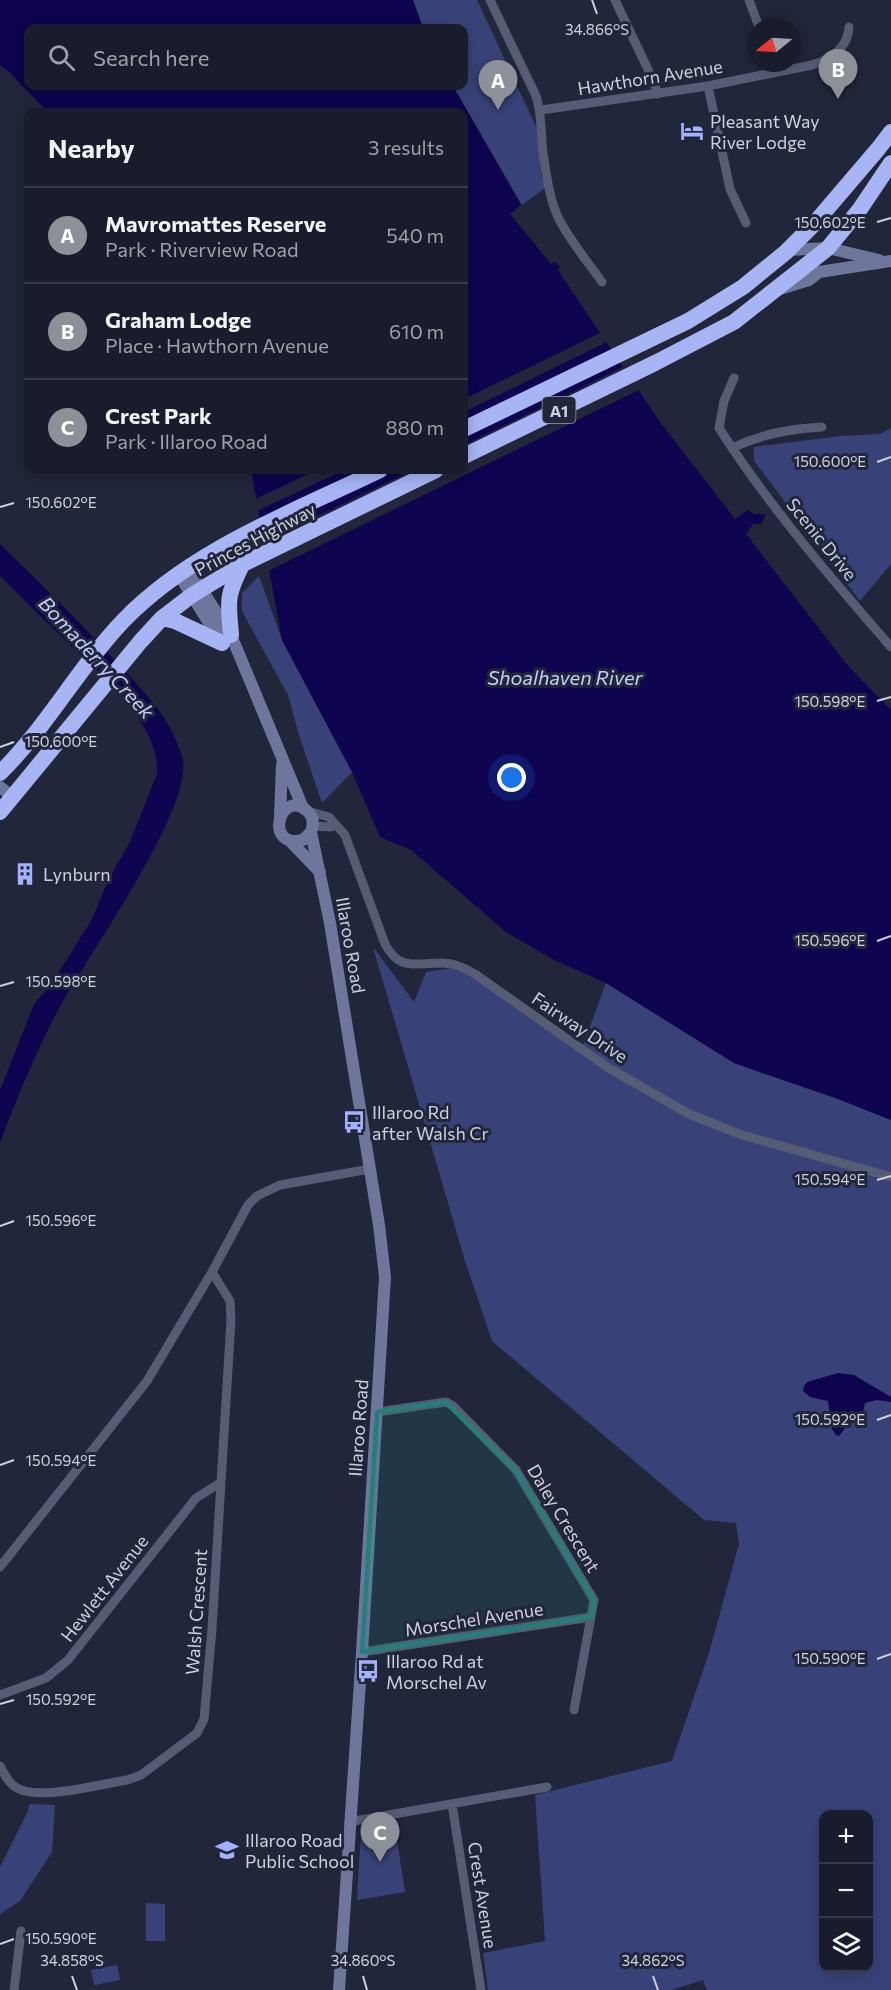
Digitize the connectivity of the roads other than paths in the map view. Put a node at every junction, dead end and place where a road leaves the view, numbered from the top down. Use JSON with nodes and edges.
{"nodes":[{"id":1,"x":490,"y":0,"type":"edge"},
{"id":2,"x":615,"y":0,"type":"edge"},
{"id":3,"x":749,"y":0,"type":"edge"},
{"id":4,"x":756,"y":18,"type":"edge"},
{"id":5,"x":849,"y":27,"type":"dead end"},
{"id":6,"x":801,"y":64,"type":"edge"},
{"id":7,"x":755,"y":72,"type":"edge"},
{"id":8,"x":708,"y":86,"type":"junction"},
{"id":9,"x":658,"y":94,"type":"junction"},
{"id":10,"x":541,"y":110,"type":"junction"},
{"id":11,"x":891,"y":132,"type":"edge"},
{"id":12,"x":891,"y":163,"type":"edge"},
{"id":13,"x":746,"y":223,"type":"dead end"},
{"id":14,"x":828,"y":248,"type":"junction"},
{"id":15,"x":789,"y":250,"type":"junction"},
{"id":16,"x":889,"y":261,"type":"edge"},
{"id":17,"x":603,"y":282,"type":"dead end"},
{"id":18,"x":776,"y":290,"type":"junction"},
{"id":19,"x":734,"y":378,"type":"dead end"},
{"id":20,"x":468,"y":427,"type":"edge"},
{"id":21,"x":822,"y":427,"type":"dead end"},
{"id":22,"x":732,"y":448,"type":"junction"},
{"id":23,"x":468,"y":454,"type":"edge"},
{"id":24,"x":372,"y":474,"type":"edge"},
{"id":25,"x":428,"y":474,"type":"edge"},
{"id":26,"x":248,"y":561,"type":"junction"},
{"id":27,"x":183,"y":570,"type":"junction"},
{"id":28,"x":197,"y":592,"type":"junction"},
{"id":29,"x":162,"y":618,"type":"junction"},
{"id":30,"x":887,"y":636,"type":"edge"},
{"id":31,"x":226,"y":639,"type":"junction"},
{"id":32,"x":891,"y":647,"type":"edge"},
{"id":33,"x":18,"y":755,"type":"junction"},
{"id":34,"x":0,"y":760,"type":"edge"},
{"id":35,"x":282,"y":761,"type":"junction"},
{"id":36,"x":0,"y":772,"type":"edge"},
{"id":37,"x":4,"y":800,"type":"edge"},
{"id":38,"x":305,"y":809,"type":"junction"},
{"id":39,"x":280,"y":817,"type":"junction"},
{"id":40,"x":334,"y":823,"type":"junction"},
{"id":41,"x":312,"y":829,"type":"junction"},
{"id":42,"x":291,"y":841,"type":"junction"},
{"id":43,"x":321,"y":872,"type":"junction"},
{"id":44,"x":370,"y":1169,"type":"junction"},
{"id":45,"x":891,"y":1177,"type":"edge"},
{"id":46,"x":212,"y":1272,"type":"junction"},
{"id":47,"x":376,"y":1412,"type":"junction"},
{"id":48,"x":220,"y":1483,"type":"junction"},
{"id":49,"x":0,"y":1567,"type":"edge"},
{"id":50,"x":591,"y":1617,"type":"junction"},
{"id":51,"x":362,"y":1652,"type":"junction"},
{"id":52,"x":0,"y":1695,"type":"edge"},
{"id":53,"x":574,"y":1710,"type":"dead end"},
{"id":54,"x":0,"y":1766,"type":"edge"},
{"id":55,"x":547,"y":1787,"type":"dead end"},
{"id":56,"x":452,"y":1804,"type":"junction"},
{"id":57,"x":350,"y":1822,"type":"junction"},
{"id":58,"x":21,"y":1931,"type":"dead end"},
{"id":59,"x":14,"y":1990,"type":"edge"},
{"id":60,"x":339,"y":1990,"type":"edge"},
{"id":61,"x":481,"y":1990,"type":"edge"}],
"edges":[{"from":1,"to":10,"type":"street"},
{"from":2,"to":9,"type":"street"},
{"from":3,"to":4,"type":"street"},
{"from":5,"to":6,"type":"street","name":"Hawthorn Avenue"},
{"from":7,"to":8,"type":"street","name":"Hawthorn Avenue"},
{"from":8,"to":9,"type":"street","name":"Hawthorn Avenue"},
{"from":8,"to":13,"type":"street"},
{"from":9,"to":10,"type":"street","name":"Hawthorn Avenue"},
{"from":10,"to":17,"type":"street"},
{"from":11,"to":15,"type":"highway","number":"A1"},
{"from":12,"to":14,"type":"highway","number":"A1"},
{"from":14,"to":15,"type":"main road"},
{"from":14,"to":16,"type":"main road"},
{"from":14,"to":18,"type":"highway","number":"A1"},
{"from":15,"to":20,"type":"highway","number":"A1"},
{"from":16,"to":18,"type":"main road"},
{"from":18,"to":23,"type":"highway","number":"A1"},
{"from":19,"to":22,"type":"street","name":"Scenic Drive"},
{"from":21,"to":22,"type":"street"},
{"from":22,"to":30,"type":"street","name":"Scenic Drive"},
{"from":24,"to":27,"type":"highway","name":"Princes Highway"},
{"from":25,"to":26,"type":"highway","name":"Princes Highway"},
{"from":26,"to":28,"type":"highway","name":"Princes Highway"},
{"from":26,"to":31,"type":"highway"},
{"from":27,"to":28,"type":"main road","name":"Illaroo Road"},
{"from":27,"to":33,"type":"highway","name":"Princes Highway"},
{"from":28,"to":29,"type":"highway","name":"Princes Highway"},
{"from":28,"to":31,"type":"main road","name":"Illaroo Road"},
{"from":29,"to":31,"type":"highway"},
{"from":29,"to":37,"type":"highway","name":"Princes Highway"},
{"from":30,"to":32,"type":"street","name":"Scenic Drive"},
{"from":31,"to":35,"type":"main road","name":"Illaroo Road"},
{"from":33,"to":34,"type":"highway"},
{"from":33,"to":36,"type":"highway","name":"Princes Highway"},
{"from":35,"to":38,"type":"main road","name":"Illaroo Road"},
{"from":35,"to":39,"type":"main road","name":"Illaroo Road"},
{"from":38,"to":39,"type":"main road"},
{"from":38,"to":40,"type":"street"},
{"from":38,"to":41,"type":"main road","name":"Illaroo Road"},
{"from":39,"to":42,"type":"main road","name":"Illaroo Road"},
{"from":40,"to":41,"type":"street"},
{"from":40,"to":45,"type":"street","name":"Fairway Drive"},
{"from":41,"to":42,"type":"main road"},
{"from":41,"to":43,"type":"main road","name":"Illaroo Road"},
{"from":42,"to":43,"type":"main road","name":"Illaroo Road"},
{"from":43,"to":44,"type":"main road","name":"Illaroo Road"},
{"from":44,"to":46,"type":"street"},
{"from":44,"to":47,"type":"main road","name":"Illaroo Road"},
{"from":46,"to":48,"type":"street","name":"Walsh Crescent"},
{"from":46,"to":49,"type":"street"},
{"from":47,"to":50,"type":"street","name":"Daley Crescent"},
{"from":47,"to":51,"type":"main road","name":"Illaroo Road"},
{"from":48,"to":52,"type":"street","name":"Hewlett Avenue"},
{"from":48,"to":54,"type":"street","name":"Walsh Crescent"},
{"from":50,"to":51,"type":"street","name":"Morschel Avenue"},
{"from":50,"to":53,"type":"street","name":"Daley Crescent"},
{"from":51,"to":57,"type":"main road","name":"Illaroo Road"},
{"from":55,"to":56,"type":"street"},
{"from":56,"to":57,"type":"street"},
{"from":56,"to":61,"type":"street","name":"Crest Avenue"},
{"from":57,"to":60,"type":"main road","name":"Illaroo Road"},
{"from":58,"to":59,"type":"street"}]}
